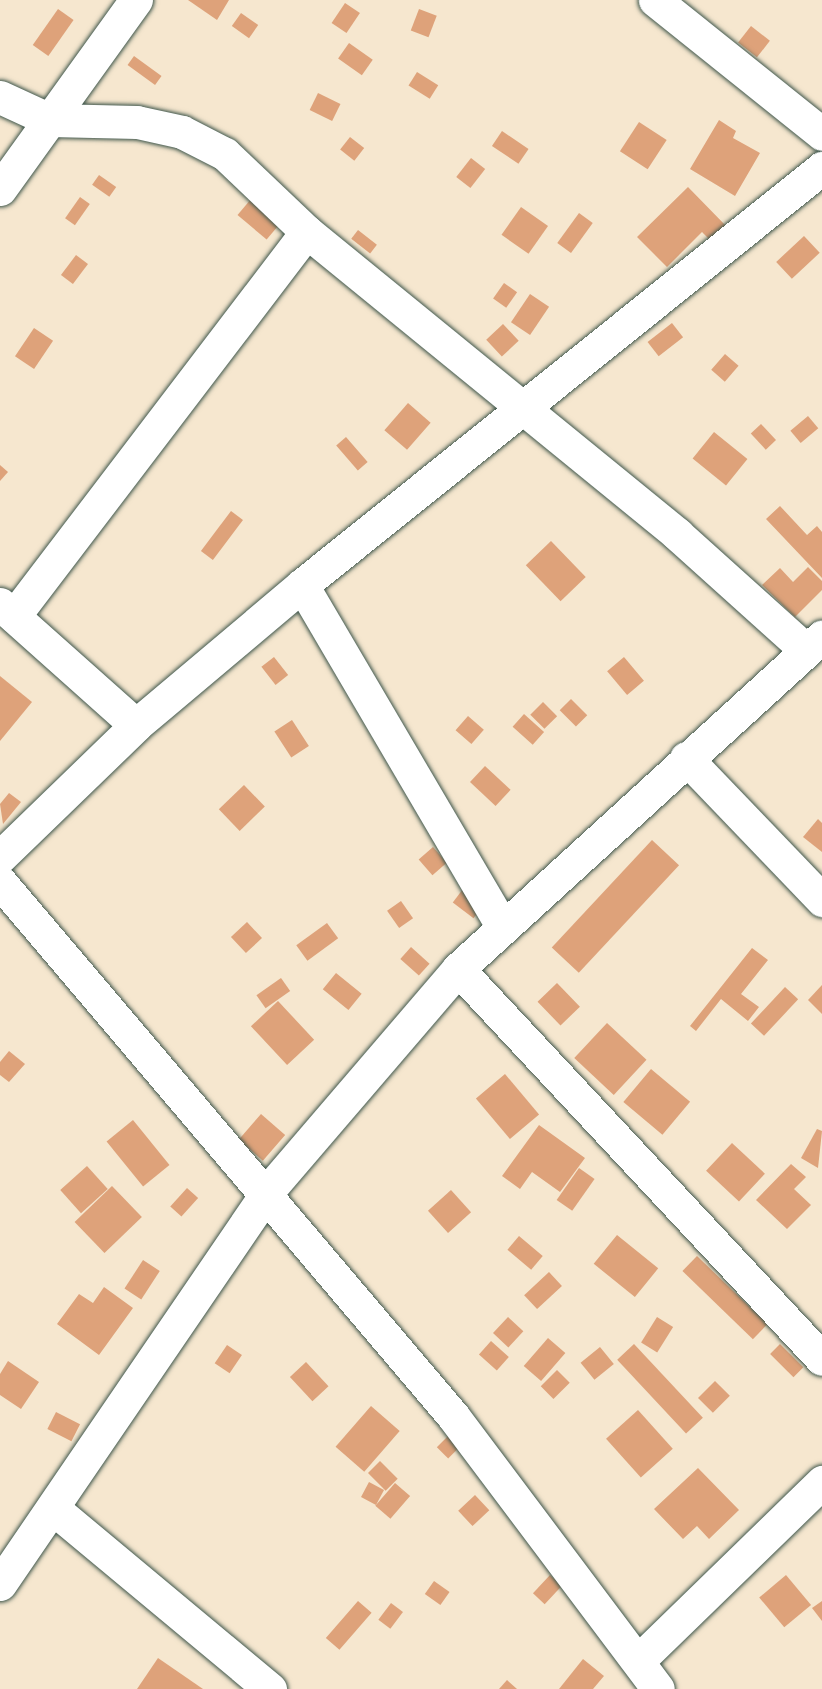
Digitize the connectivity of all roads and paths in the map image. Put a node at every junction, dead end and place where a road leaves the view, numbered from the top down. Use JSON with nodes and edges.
{"nodes":[{"id":1,"x":136,"y":0,"type":"edge"},
{"id":2,"x":655,"y":0,"type":"edge"},
{"id":3,"x":0,"y":97,"type":"edge"},
{"id":4,"x":50,"y":120,"type":"junction"},
{"id":5,"x":822,"y":134,"type":"edge"},
{"id":6,"x":822,"y":168,"type":"edge"},
{"id":7,"x":0,"y":189,"type":"edge"},
{"id":8,"x":307,"y":232,"type":"junction"},
{"id":9,"x":526,"y":408,"type":"junction"},
{"id":10,"x":302,"y":585,"type":"junction"},
{"id":11,"x":7,"y":610,"type":"edge"},
{"id":12,"x":814,"y":643,"type":"edge"},
{"id":13,"x":135,"y":725,"type":"junction"},
{"id":14,"x":686,"y":758,"type":"junction"},
{"id":15,"x":0,"y":857,"type":"edge"},
{"id":16,"x":0,"y":882,"type":"edge"},
{"id":17,"x":822,"y":900,"type":"edge"},
{"id":18,"x":502,"y":926,"type":"junction"},
{"id":19,"x":458,"y":969,"type":"junction"},
{"id":20,"x":267,"y":1192,"type":"junction"},
{"id":21,"x":822,"y":1359,"type":"edge"},
{"id":22,"x":822,"y":1482,"type":"edge"},
{"id":23,"x":55,"y":1510,"type":"junction"},
{"id":24,"x":0,"y":1584,"type":"edge"},
{"id":25,"x":638,"y":1661,"type":"junction"},
{"id":26,"x":270,"y":1689,"type":"edge"},
{"id":27,"x":658,"y":1689,"type":"edge"}],
"edges":[{"from":1,"to":4,"type":"street"},
{"from":2,"to":5,"type":"street"},
{"from":3,"to":4,"type":"street"},
{"from":4,"to":7,"type":"street"},
{"from":4,"to":8,"type":"street"},
{"from":6,"to":9,"type":"street"},
{"from":8,"to":9,"type":"street"},
{"from":8,"to":11,"type":"street"},
{"from":9,"to":10,"type":"street"},
{"from":9,"to":12,"type":"street"},
{"from":10,"to":13,"type":"street"},
{"from":10,"to":18,"type":"street"},
{"from":11,"to":13,"type":"street"},
{"from":12,"to":14,"type":"street"},
{"from":13,"to":15,"type":"street"},
{"from":14,"to":17,"type":"street"},
{"from":14,"to":18,"type":"street"},
{"from":16,"to":20,"type":"street"},
{"from":18,"to":19,"type":"street"},
{"from":19,"to":20,"type":"street"},
{"from":19,"to":21,"type":"street"},
{"from":20,"to":23,"type":"street"},
{"from":20,"to":25,"type":"street"},
{"from":22,"to":25,"type":"street"},
{"from":23,"to":24,"type":"street"},
{"from":23,"to":26,"type":"street"},
{"from":25,"to":27,"type":"street"}]}
